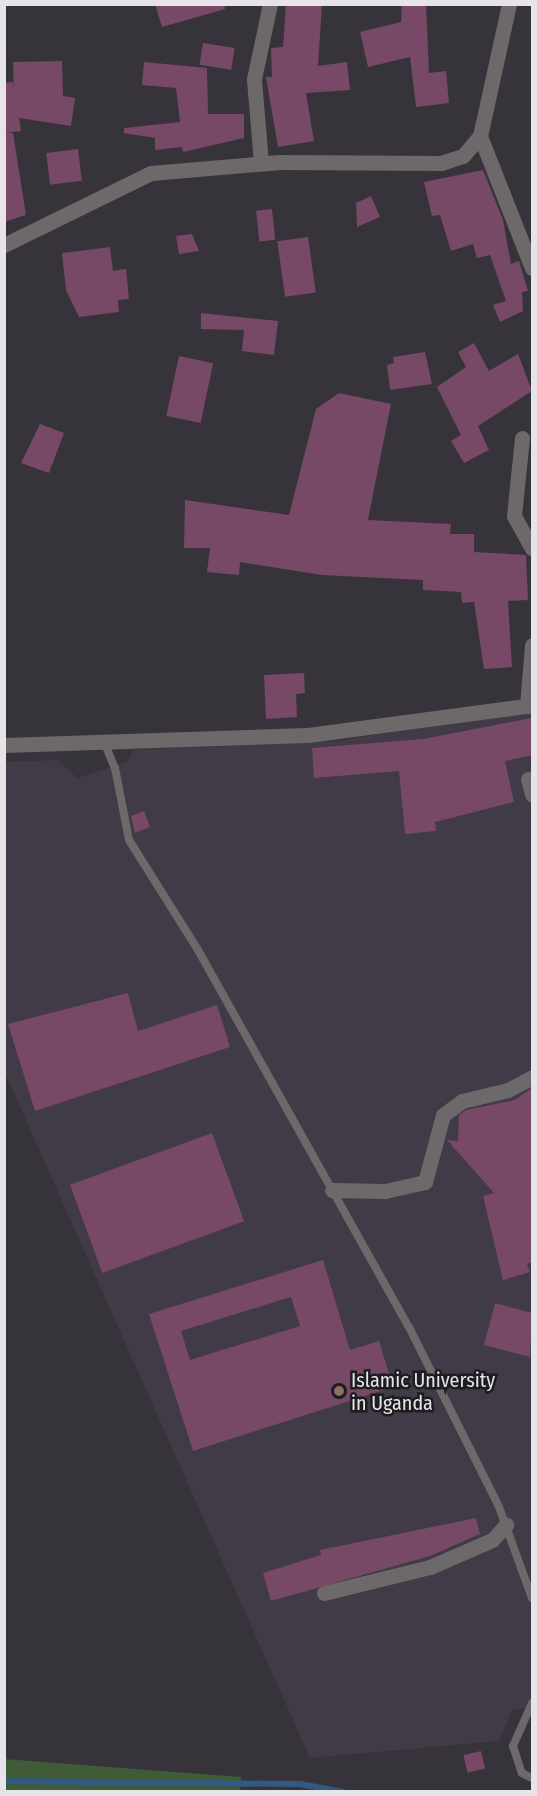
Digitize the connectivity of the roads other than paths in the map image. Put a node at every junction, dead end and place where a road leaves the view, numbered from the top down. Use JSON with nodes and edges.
{"nodes":[{"id":1,"x":270,"y":4,"type":"edge"},
{"id":2,"x":509,"y":4,"type":"edge"},
{"id":3,"x":480,"y":136,"type":"junction"},
{"id":4,"x":261,"y":163,"type":"junction"},
{"id":5,"x":4,"y":245,"type":"edge"},
{"id":6,"x":532,"y":268,"type":"edge"},
{"id":7,"x":522,"y":438,"type":"dead end"},
{"id":8,"x":532,"y":548,"type":"edge"},
{"id":9,"x":532,"y":645,"type":"edge"},
{"id":10,"x":530,"y":706,"type":"edge"},
{"id":11,"x":103,"y":739,"type":"junction"},
{"id":12,"x":4,"y":745,"type":"edge"},
{"id":13,"x":532,"y":1077,"type":"edge"},
{"id":14,"x":332,"y":1190,"type":"junction"},
{"id":15,"x":506,"y":1525,"type":"junction"},
{"id":16,"x":324,"y":1593,"type":"dead end"},
{"id":17,"x":532,"y":1598,"type":"edge"},
{"id":18,"x":532,"y":1703,"type":"edge"},
{"id":19,"x":532,"y":1778,"type":"edge"}],
"edges":[{"from":1,"to":4,"type":"street"},
{"from":2,"to":3,"type":"street"},
{"from":3,"to":4,"type":"street"},
{"from":3,"to":6,"type":"street"},
{"from":4,"to":5,"type":"street"},
{"from":7,"to":8,"type":"street"},
{"from":9,"to":10,"type":"street"},
{"from":10,"to":11,"type":"street"},
{"from":11,"to":12,"type":"street"},
{"from":11,"to":14,"type":"lane"},
{"from":13,"to":14,"type":"street"},
{"from":14,"to":15,"type":"lane"},
{"from":15,"to":16,"type":"street"},
{"from":15,"to":17,"type":"lane"},
{"from":18,"to":19,"type":"lane"}]}
